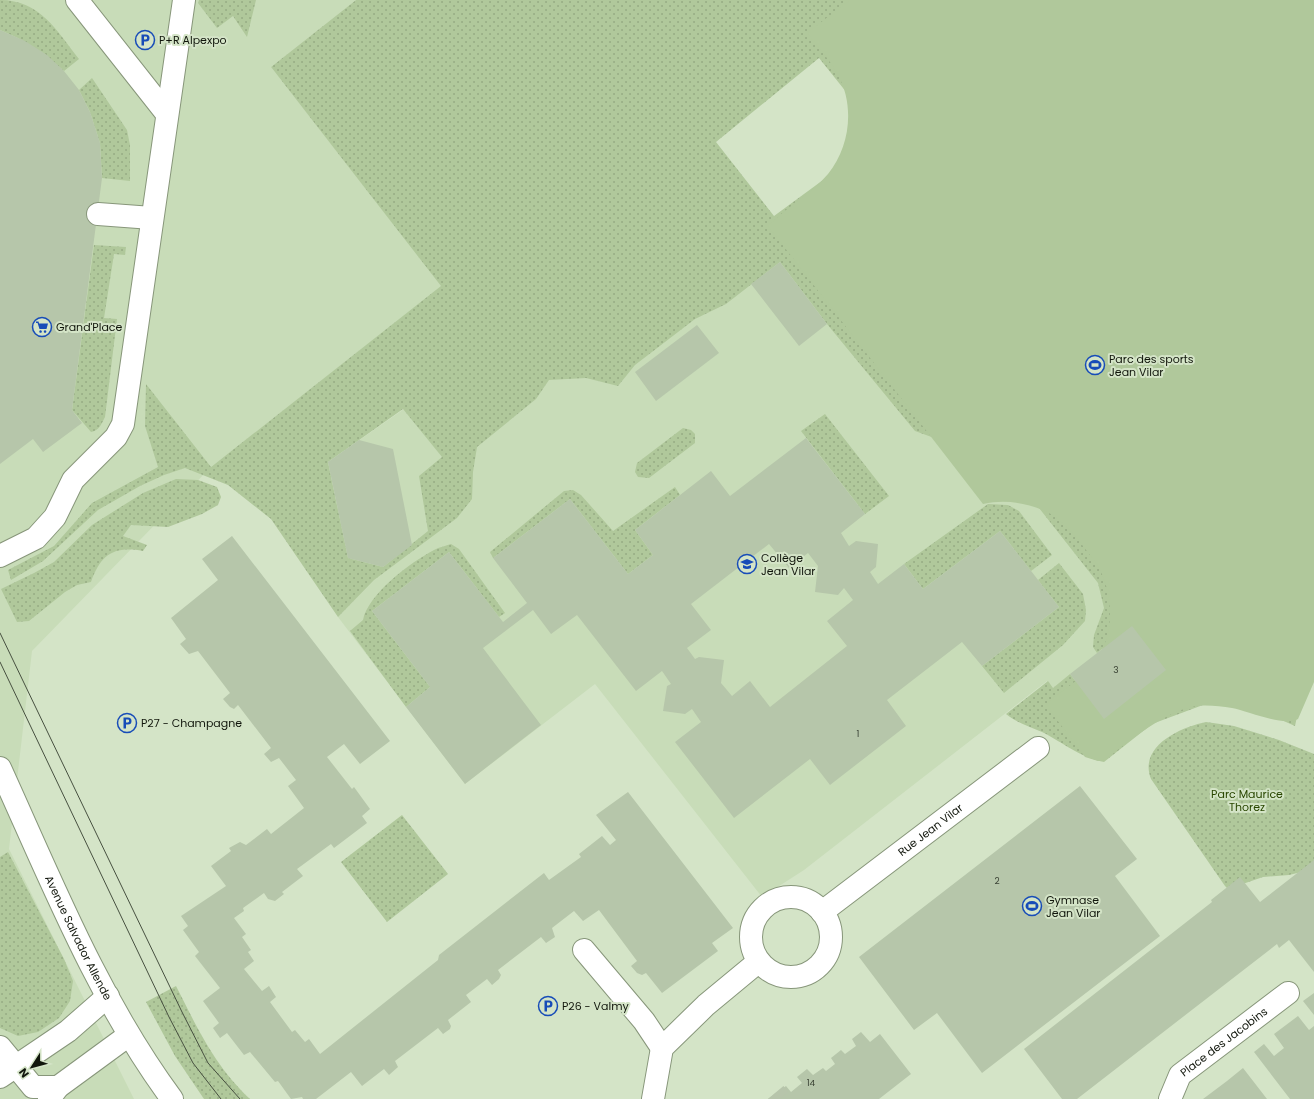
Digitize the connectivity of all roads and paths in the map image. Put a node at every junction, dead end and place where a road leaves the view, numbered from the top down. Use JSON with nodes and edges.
{"nodes":[{"id":1,"x":77,"y":0,"type":"edge"},
{"id":2,"x":184,"y":0,"type":"edge"},
{"id":3,"x":167,"y":114,"type":"junction"},
{"id":4,"x":98,"y":214,"type":"dead end"},
{"id":5,"x":152,"y":218,"type":"junction"},
{"id":6,"x":0,"y":556,"type":"edge"},
{"id":7,"x":1038,"y":748,"type":"dead end"},
{"id":8,"x":0,"y":768,"type":"edge"},
{"id":9,"x":822,"y":912,"type":"junction"},
{"id":10,"x":584,"y":950,"type":"dead end"},
{"id":11,"x":758,"y":962,"type":"junction"},
{"id":12,"x":1288,"y":993,"type":"dead end"},
{"id":13,"x":108,"y":996,"type":"junction"},
{"id":14,"x":129,"y":1035,"type":"junction"},
{"id":15,"x":0,"y":1047,"type":"edge"},
{"id":16,"x":662,"y":1048,"type":"junction"},
{"id":17,"x":8,"y":1071,"type":"edge"},
{"id":18,"x":54,"y":1093,"type":"edge"},
{"id":19,"x":170,"y":1098,"type":"edge"},
{"id":20,"x":653,"y":1099,"type":"edge"},
{"id":21,"x":1170,"y":1099,"type":"edge"}],
"edges":[{"from":1,"to":3,"type":"street"},
{"from":2,"to":3,"type":"street"},
{"from":3,"to":5,"type":"street"},
{"from":4,"to":5,"type":"street"},
{"from":5,"to":6,"type":"street"},
{"from":7,"to":9,"type":"street","name":"Rue Jean Vilar"},
{"from":8,"to":13,"type":"street","name":"Avenue Salvador Allende"},
{"from":9,"to":11,"type":"street"},
{"from":9,"to":11,"type":"street"},
{"from":10,"to":16,"type":"street"},
{"from":11,"to":16,"type":"street"},
{"from":12,"to":21,"type":"street","name":"Place des Jacobins"},
{"from":13,"to":14,"type":"street","name":"Avenue Salvador Allende"},
{"from":13,"to":17,"type":"street"},
{"from":14,"to":18,"type":"street"},
{"from":14,"to":19,"type":"street","name":"Avenue Salvador Allende"},
{"from":15,"to":17,"type":"street"},
{"from":16,"to":20,"type":"street"},
{"from":17,"to":18,"type":"street"}]}
